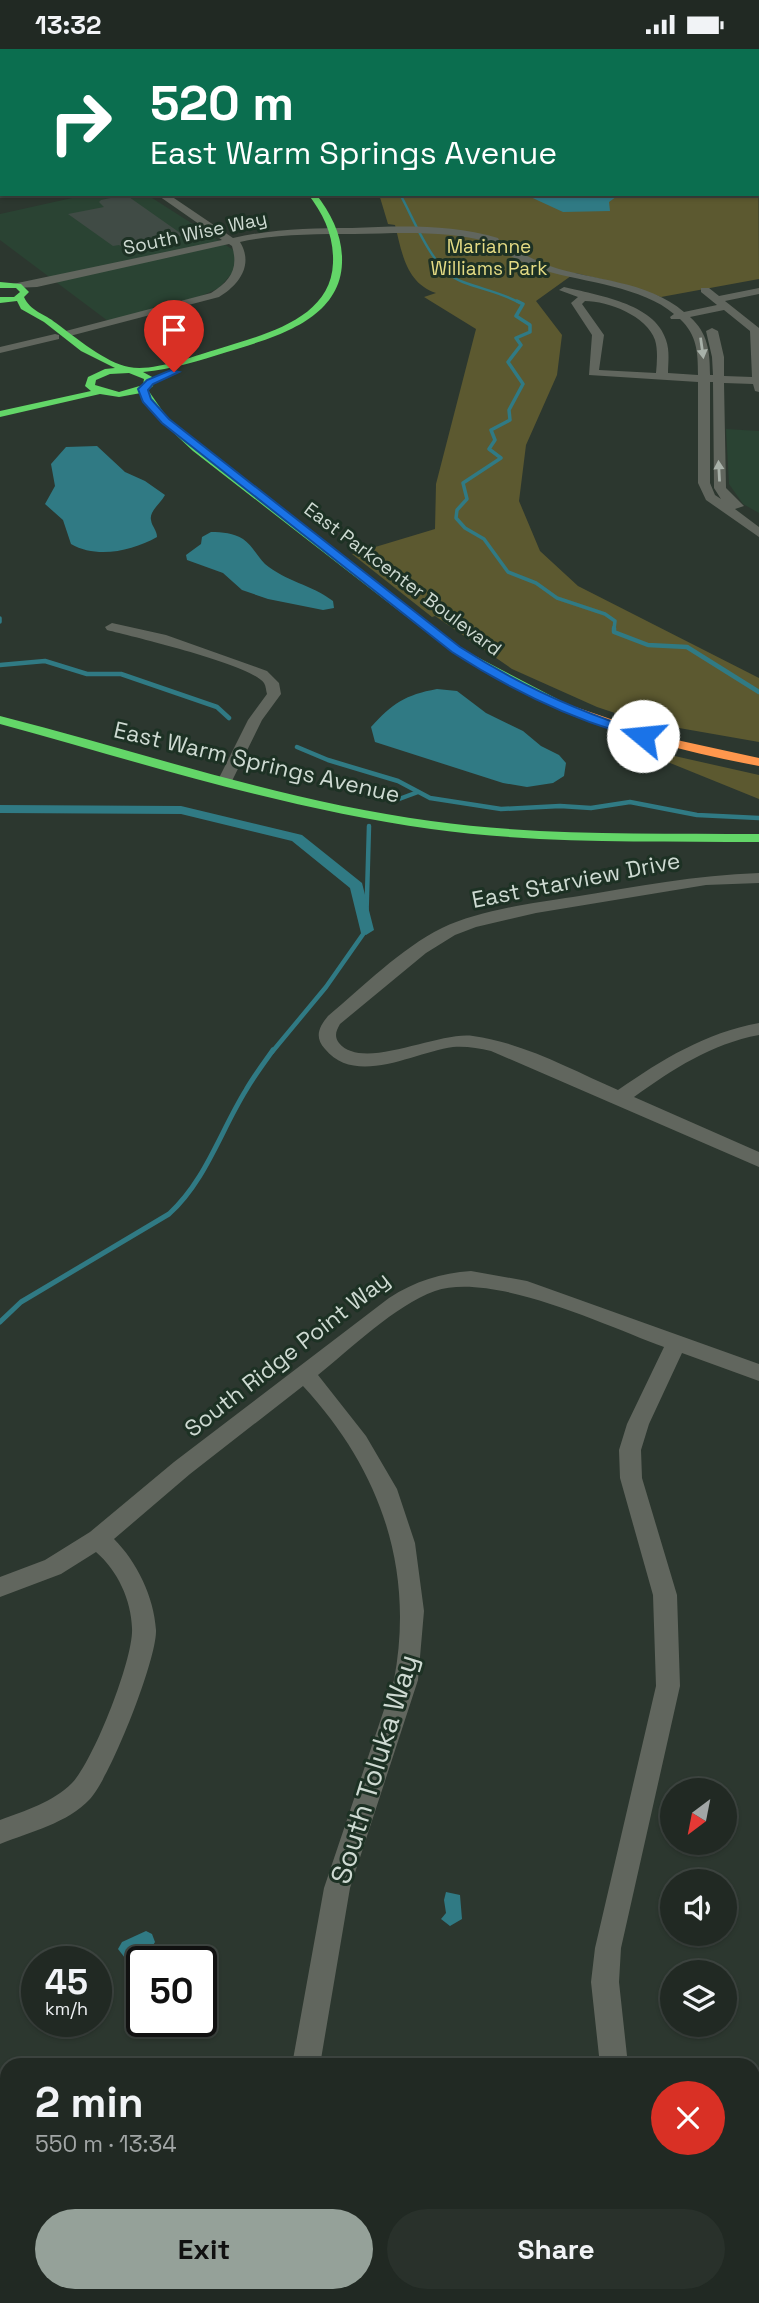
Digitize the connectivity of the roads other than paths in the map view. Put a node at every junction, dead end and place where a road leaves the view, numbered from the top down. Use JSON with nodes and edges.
{"nodes":[{"id":1,"x":164,"y":196,"type":"edge"},
{"id":2,"x":314,"y":196,"type":"edge"},
{"id":3,"x":334,"y":231,"type":"junction"},
{"id":4,"x":231,"y":241,"type":"junction"},
{"id":5,"x":340,"y":252,"type":"junction"},
{"id":6,"x":11,"y":288,"type":"edge"},
{"id":7,"x":565,"y":290,"type":"dead end"},
{"id":8,"x":705,"y":290,"type":"dead end"},
{"id":9,"x":759,"y":291,"type":"edge"},
{"id":10,"x":596,"y":298,"type":"junction"},
{"id":11,"x":718,"y":299,"type":"junction"},
{"id":12,"x":0,"y":301,"type":"edge"},
{"id":13,"x":729,"y":306,"type":"junction"},
{"id":14,"x":689,"y":314,"type":"junction"},
{"id":15,"x":650,"y":322,"type":"junction"},
{"id":16,"x":757,"y":330,"type":"edge"},
{"id":17,"x":61,"y":336,"type":"junction"},
{"id":18,"x":0,"y":349,"type":"edge"},
{"id":19,"x":128,"y":369,"type":"junction"},
{"id":20,"x":662,"y":376,"type":"junction"},
{"id":21,"x":704,"y":379,"type":"junction"},
{"id":22,"x":717,"y":379,"type":"junction"},
{"id":23,"x":759,"y":381,"type":"edge"},
{"id":24,"x":99,"y":385,"type":"junction"},
{"id":25,"x":156,"y":385,"type":"junction"},
{"id":26,"x":759,"y":389,"type":"edge"},
{"id":27,"x":0,"y":414,"type":"edge"},
{"id":28,"x":171,"y":425,"type":"junction"},
{"id":29,"x":759,"y":520,"type":"edge"},
{"id":30,"x":759,"y":533,"type":"edge"},
{"id":31,"x":112,"y":627,"type":"dead end"},
{"id":32,"x":0,"y":720,"type":"edge"},
{"id":33,"x":759,"y":762,"type":"edge"},
{"id":34,"x":225,"y":782,"type":"junction"},
{"id":35,"x":759,"y":838,"type":"edge"},
{"id":36,"x":759,"y":878,"type":"edge"},
{"id":37,"x":759,"y":1029,"type":"edge"},
{"id":38,"x":620,"y":1098,"type":"junction"},
{"id":39,"x":759,"y":1160,"type":"edge"},
{"id":40,"x":676,"y":1343,"type":"junction"},
{"id":41,"x":759,"y":1373,"type":"edge"},
{"id":42,"x":304,"y":1375,"type":"junction"},
{"id":43,"x":98,"y":1539,"type":"junction"},
{"id":44,"x":0,"y":1587,"type":"edge"},
{"id":45,"x":0,"y":1832,"type":"edge"},
{"id":46,"x":307,"y":2058,"type":"edge"},
{"id":47,"x":613,"y":2058,"type":"edge"}],
"edges":[{"from":1,"to":4,"type":"street"},
{"from":2,"to":3,"type":"street"},
{"from":3,"to":4,"type":"street","name":"South Wise Way"},
{"from":3,"to":5,"type":"street"},
{"from":3,"to":14,"type":"street","name":"South Wise Way"},
{"from":4,"to":6,"type":"street","name":"South Wise Way"},
{"from":4,"to":17,"type":"street"},
{"from":5,"to":19,"type":"street"},
{"from":5,"to":25,"type":"street"},
{"from":6,"to":12,"type":"street"},
{"from":6,"to":17,"type":"street","name":"East Parkcenter Boulevard"},
{"from":7,"to":10,"type":"street"},
{"from":8,"to":11,"type":"street"},
{"from":9,"to":11,"type":"street"},
{"from":10,"to":15,"type":"street"},
{"from":10,"to":20,"type":"street"},
{"from":11,"to":13,"type":"street"},
{"from":12,"to":17,"type":"street","name":"East Parkcenter Boulevard"},
{"from":13,"to":14,"type":"street"},
{"from":13,"to":16,"type":"street"},
{"from":14,"to":15,"type":"street"},
{"from":14,"to":21,"type":"street","one_way":true},
{"from":14,"to":22,"type":"street"},
{"from":15,"to":20,"type":"street"},
{"from":16,"to":23,"type":"street"},
{"from":17,"to":18,"type":"street"},
{"from":17,"to":19,"type":"street","name":"East Parkcenter Boulevard"},
{"from":17,"to":24,"type":"street","name":"East Parkcenter Boulevard"},
{"from":19,"to":24,"type":"street"},
{"from":19,"to":25,"type":"street","name":"East Parkcenter Boulevard"},
{"from":20,"to":21,"type":"street"},
{"from":21,"to":22,"type":"street"},
{"from":21,"to":30,"type":"street"},
{"from":22,"to":23,"type":"street"},
{"from":29,"to":22,"type":"street","one_way":true},
{"from":23,"to":26,"type":"street"},
{"from":24,"to":25,"type":"street"},
{"from":24,"to":27,"type":"street"},
{"from":24,"to":28,"type":"street","name":"East Parkcenter Boulevard"},
{"from":25,"to":28,"type":"street","name":"East Parkcenter Boulevard"},
{"from":28,"to":33,"type":"street","name":"East Parkcenter Boulevard"},
{"from":31,"to":34,"type":"street"},
{"from":32,"to":34,"type":"street","name":"East Warm Springs Avenue"},
{"from":34,"to":35,"type":"street","name":"East Warm Springs Avenue"},
{"from":36,"to":38,"type":"street","name":"East Starview Drive"},
{"from":37,"to":38,"type":"street"},
{"from":38,"to":39,"type":"street","name":"East Starview Drive"},
{"from":40,"to":41,"type":"street","name":"South Ridge Point Way"},
{"from":40,"to":42,"type":"street","name":"South Ridge Point Way"},
{"from":40,"to":47,"type":"street"},
{"from":42,"to":43,"type":"street","name":"South Ridge Point Way"},
{"from":42,"to":46,"type":"street","name":"South Toluka Way"},
{"from":43,"to":44,"type":"street","name":"South Ridge Point Way"},
{"from":43,"to":45,"type":"street"}]}
